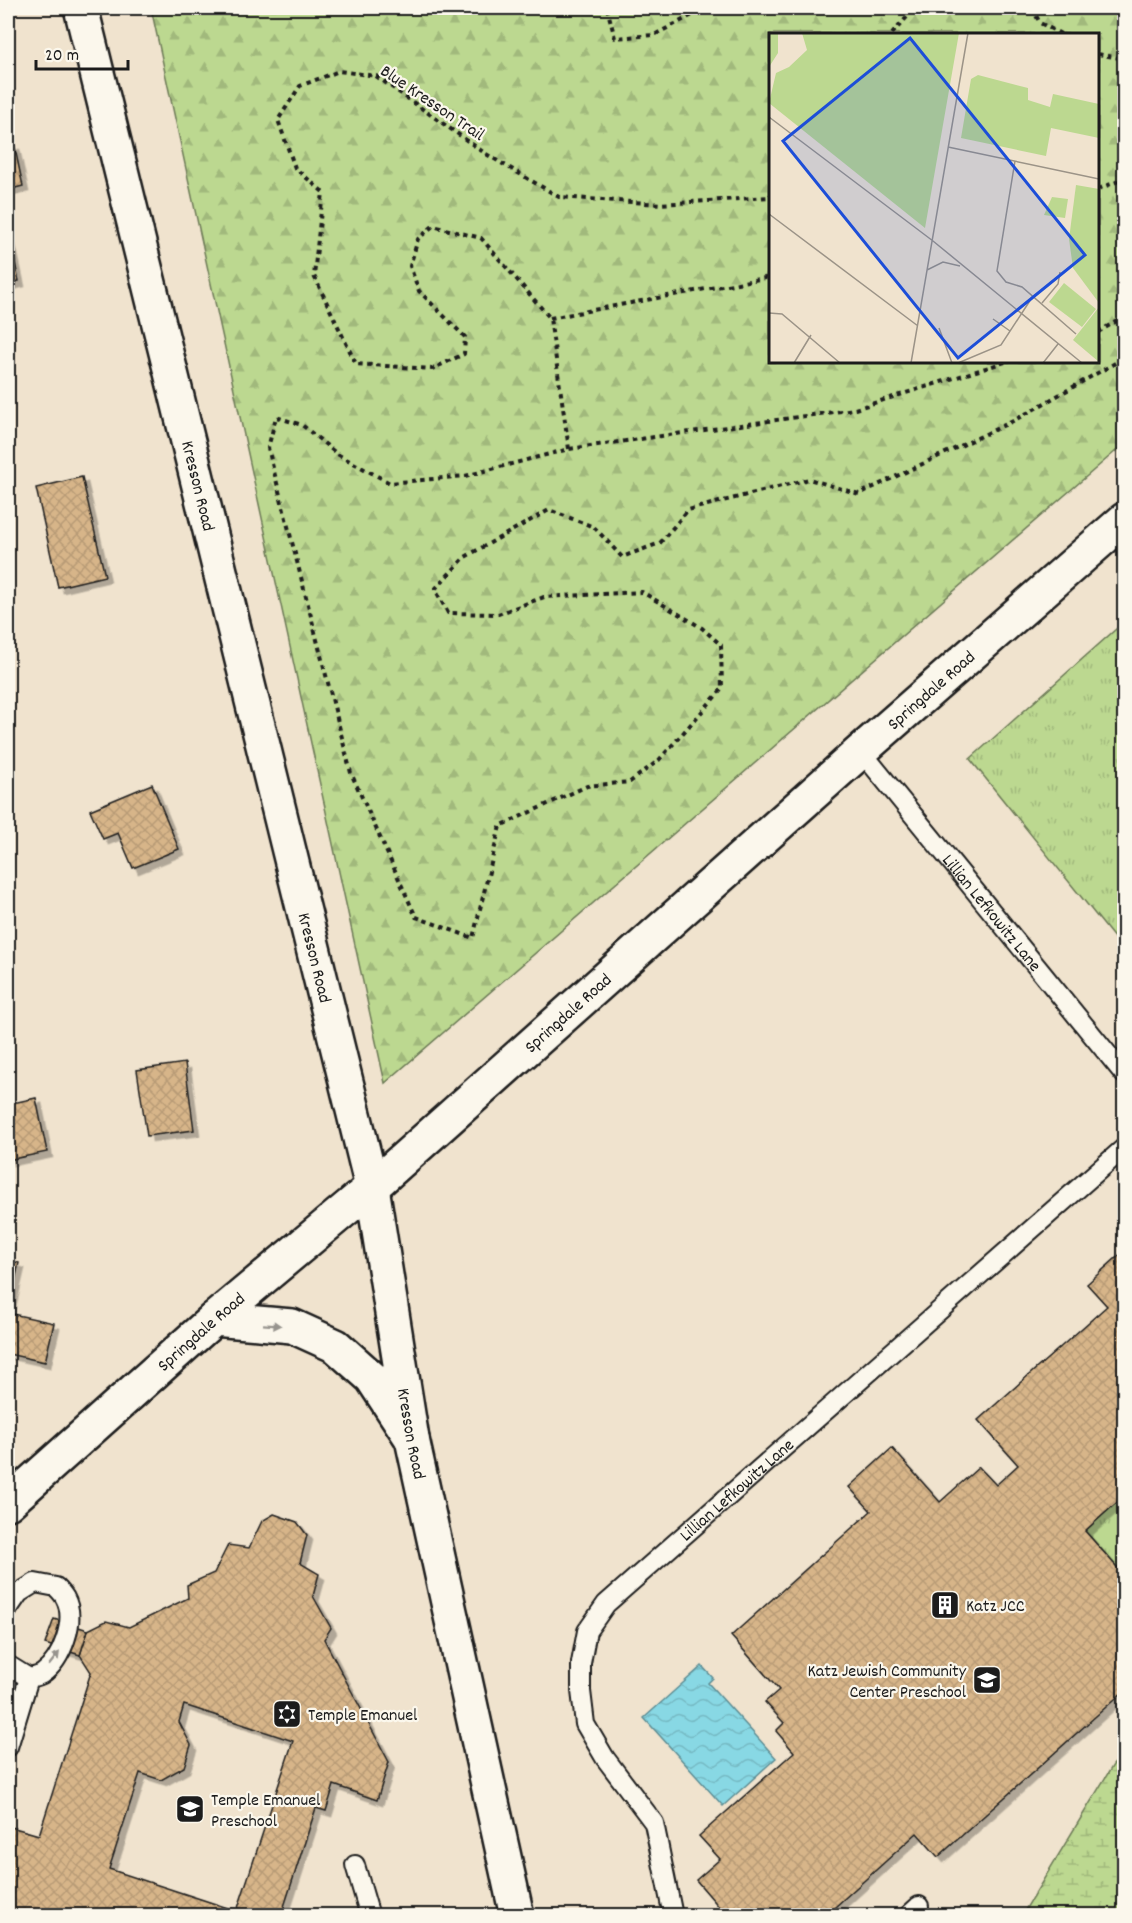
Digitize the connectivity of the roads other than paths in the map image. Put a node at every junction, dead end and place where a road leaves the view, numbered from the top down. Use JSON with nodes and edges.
{"nodes":[{"id":1,"x":81,"y":8,"type":"edge"},
{"id":2,"x":1125,"y":520,"type":"edge"},
{"id":3,"x":861,"y":751,"type":"junction"},
{"id":4,"x":1125,"y":1074,"type":"edge"},
{"id":5,"x":1125,"y":1148,"type":"edge"},
{"id":6,"x":372,"y":1187,"type":"junction"},
{"id":7,"x":214,"y":1319,"type":"junction"},
{"id":8,"x":412,"y":1439,"type":"junction"},
{"id":9,"x":8,"y":1503,"type":"edge"},
{"id":10,"x":8,"y":1609,"type":"edge"},
{"id":11,"x":8,"y":1665,"type":"edge"},
{"id":12,"x":29,"y":1678,"type":"junction"},
{"id":13,"x":8,"y":1747,"type":"edge"},
{"id":14,"x":355,"y":1865,"type":"dead end"},
{"id":15,"x":370,"y":1916,"type":"edge"},
{"id":16,"x":517,"y":1916,"type":"edge"},
{"id":17,"x":673,"y":1916,"type":"edge"}],
"edges":[{"from":1,"to":6,"type":"street","name":"Kresson Road"},
{"from":2,"to":3,"type":"street","name":"Springdale Road"},
{"from":3,"to":4,"type":"lane","name":"Lillian Lefkowitz Lane"},
{"from":3,"to":6,"type":"street","name":"Springdale Road"},
{"from":5,"to":17,"type":"lane","name":"Lillian Lefkowitz Lane"},
{"from":6,"to":7,"type":"street","name":"Springdale Road"},
{"from":6,"to":8,"type":"street","name":"Kresson Road"},
{"from":7,"to":8,"type":"street","one_way":true},
{"from":7,"to":9,"type":"street","name":"Springdale Road"},
{"from":8,"to":16,"type":"street","name":"Kresson Road"},
{"from":12,"to":10,"type":"lane","one_way":true},
{"from":11,"to":12,"type":"lane"},
{"from":12,"to":13,"type":"lane"},
{"from":14,"to":15,"type":"lane"}]}
